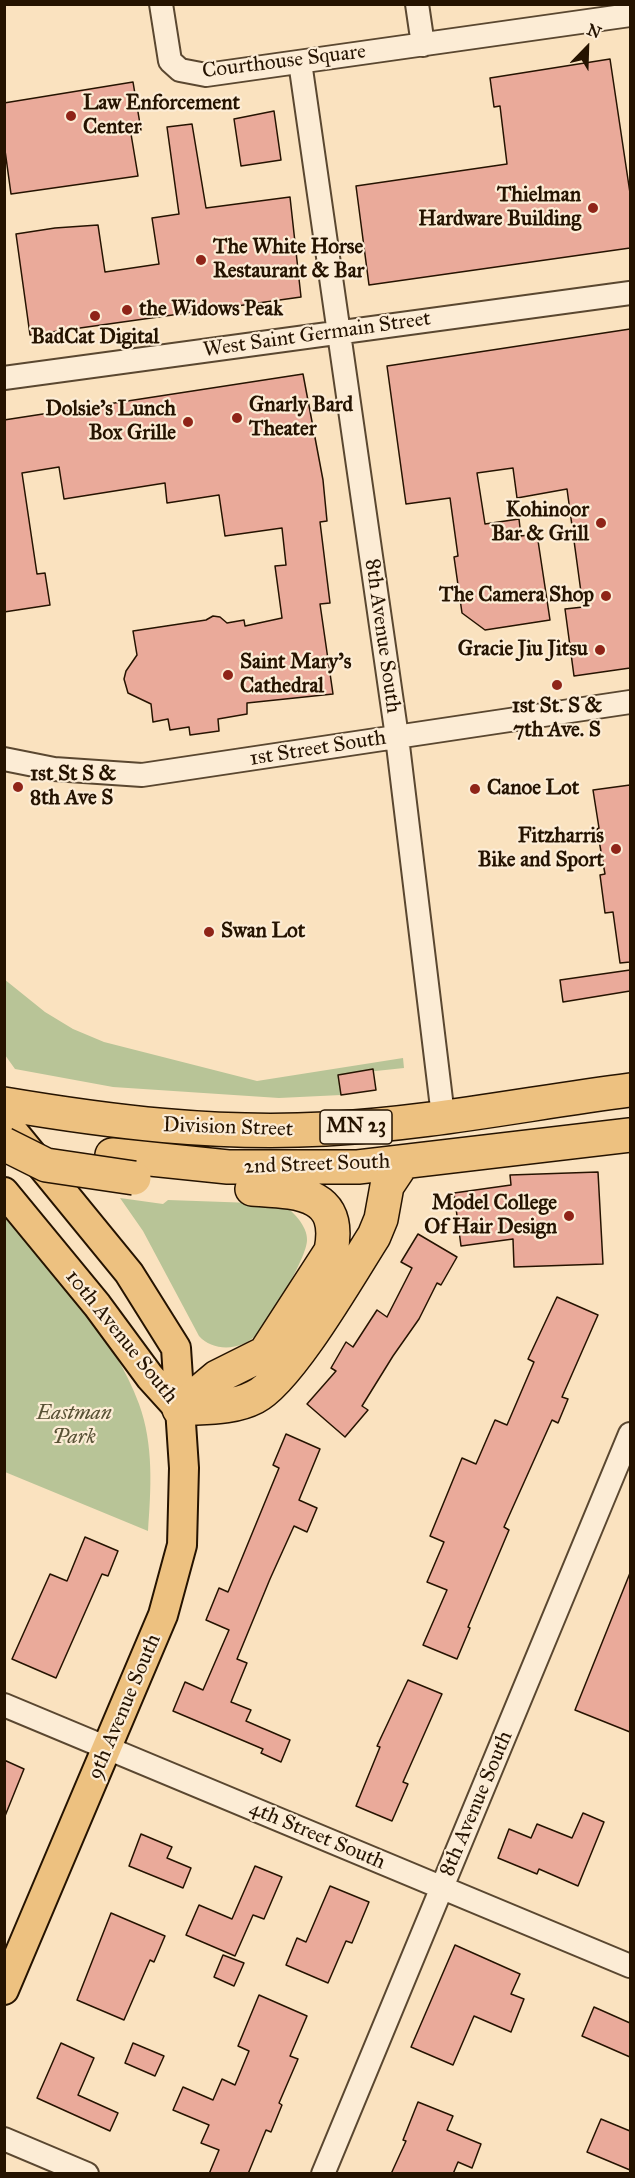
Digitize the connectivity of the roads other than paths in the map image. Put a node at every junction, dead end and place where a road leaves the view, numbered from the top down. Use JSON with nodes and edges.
{"nodes":[{"id":1,"x":161,"y":4,"type":"edge"},
{"id":2,"x":417,"y":4,"type":"edge"},
{"id":3,"x":630,"y":15,"type":"edge"},
{"id":4,"x":423,"y":45,"type":"junction"},
{"id":5,"x":300,"y":62,"type":"junction"},
{"id":6,"x":630,"y":293,"type":"edge"},
{"id":7,"x":338,"y":334,"type":"junction"},
{"id":8,"x":4,"y":378,"type":"edge"},
{"id":9,"x":630,"y":702,"type":"edge"},
{"id":10,"x":397,"y":737,"type":"junction"},
{"id":11,"x":4,"y":759,"type":"edge"},
{"id":12,"x":630,"y":1090,"type":"edge"},
{"id":13,"x":4,"y":1104,"type":"edge"},
{"id":14,"x":443,"y":1116,"type":"junction"},
{"id":15,"x":4,"y":1120,"type":"edge"},
{"id":16,"x":630,"y":1135,"type":"edge"},
{"id":17,"x":4,"y":1142,"type":"edge"},
{"id":18,"x":404,"y":1162,"type":"junction"},
{"id":19,"x":123,"y":1167,"type":"junction"},
{"id":20,"x":4,"y":1192,"type":"edge"},
{"id":21,"x":179,"y":1409,"type":"junction"},
{"id":22,"x":630,"y":1434,"type":"edge"},
{"id":23,"x":4,"y":1705,"type":"edge"},
{"id":24,"x":108,"y":1749,"type":"junction"},
{"id":25,"x":442,"y":1888,"type":"junction"},
{"id":26,"x":630,"y":1966,"type":"edge"},
{"id":27,"x":4,"y":1990,"type":"edge"},
{"id":28,"x":4,"y":2139,"type":"edge"},
{"id":29,"x":87,"y":2174,"type":"edge"},
{"id":30,"x":323,"y":2174,"type":"edge"}],
"edges":[{"from":1,"to":5,"type":"street","name":"Courthouse Square"},
{"from":2,"to":4,"type":"street"},
{"from":3,"to":4,"type":"street","name":"Courthouse Square"},
{"from":4,"to":5,"type":"street","name":"Courthouse Square"},
{"from":5,"to":7,"type":"street","name":"8th Avenue South"},
{"from":6,"to":7,"type":"street","name":"West Saint Germain Street"},
{"from":7,"to":8,"type":"street","name":"West Saint Germain Street"},
{"from":7,"to":10,"type":"street","name":"8th Avenue South"},
{"from":9,"to":10,"type":"street","name":"1st Street South"},
{"from":10,"to":11,"type":"street","name":"1st Street South"},
{"from":10,"to":14,"type":"street","name":"8th Avenue South"},
{"from":12,"to":14,"type":"highway","name":"Division Street","number":"MN 23"},
{"from":13,"to":14,"type":"highway","name":"Division Street","number":"MN 23"},
{"from":15,"to":21,"type":"main road","name":"10th Avenue South"},
{"from":16,"to":18,"type":"highway","name":"2nd Street South","number":"MN 23"},
{"from":17,"to":19,"type":"highway","name":"2nd Street South","number":"MN 23"},
{"from":18,"to":19,"type":"highway","name":"2nd Street South","number":"MN 23"},
{"from":18,"to":21,"type":"highway"},
{"from":19,"to":21,"type":"highway"},
{"from":20,"to":21,"type":"main road","name":"10th Avenue South"},
{"from":21,"to":24,"type":"main road","name":"9th Avenue South"},
{"from":22,"to":25,"type":"street","name":"8th Avenue South"},
{"from":23,"to":24,"type":"street","name":"4th Street South"},
{"from":24,"to":25,"type":"street","name":"4th Street South"},
{"from":24,"to":27,"type":"main road","name":"9th Avenue South"},
{"from":25,"to":26,"type":"street","name":"4th Street South"},
{"from":25,"to":30,"type":"street","name":"8th Avenue South"},
{"from":28,"to":29,"type":"street"}]}
